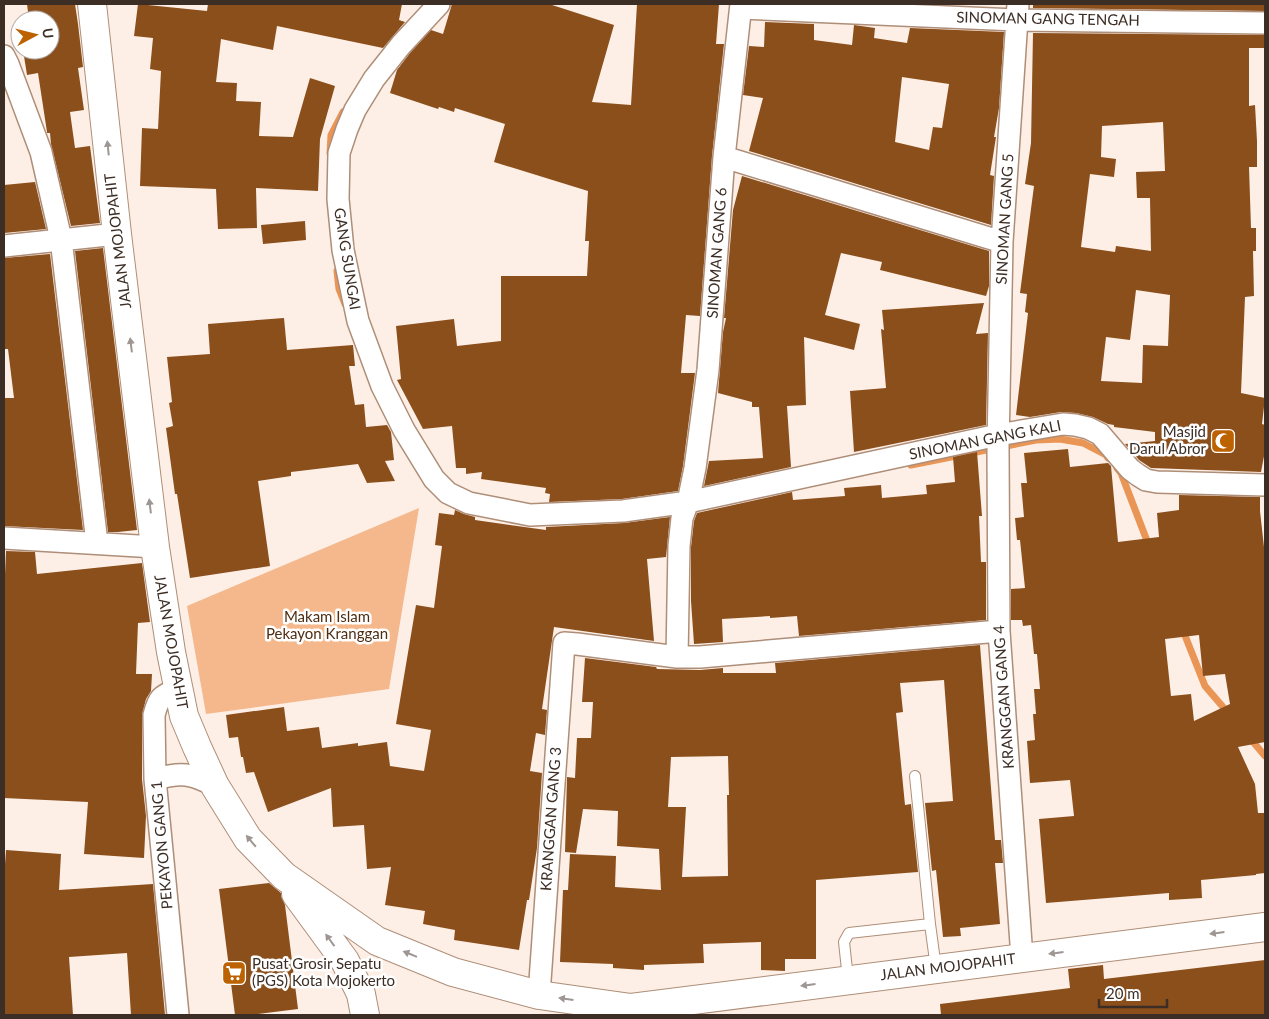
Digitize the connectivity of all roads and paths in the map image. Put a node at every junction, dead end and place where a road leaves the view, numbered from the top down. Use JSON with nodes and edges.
{"nodes":[{"id":1,"x":92,"y":4,"type":"edge"},
{"id":2,"x":439,"y":4,"type":"edge"},
{"id":3,"x":741,"y":6,"type":"edge"},
{"id":4,"x":1017,"y":12,"type":"edge"},
{"id":5,"x":1265,"y":23,"type":"edge"},
{"id":6,"x":4,"y":56,"type":"edge"},
{"id":7,"x":724,"y":156,"type":"junction"},
{"id":8,"x":117,"y":234,"type":"junction"},
{"id":9,"x":61,"y":239,"type":"junction"},
{"id":10,"x":1002,"y":242,"type":"junction"},
{"id":11,"x":4,"y":246,"type":"edge"},
{"id":12,"x":998,"y":436,"type":"junction"},
{"id":13,"x":1265,"y":485,"type":"edge"},
{"id":14,"x":685,"y":510,"type":"junction"},
{"id":15,"x":4,"y":538,"type":"edge"},
{"id":16,"x":97,"y":543,"type":"junction"},
{"id":17,"x":155,"y":547,"type":"junction"},
{"id":18,"x":999,"y":631,"type":"junction"},
{"id":19,"x":677,"y":657,"type":"junction"},
{"id":20,"x":179,"y":688,"type":"junction"},
{"id":21,"x":915,"y":776,"type":"dead end"},
{"id":22,"x":155,"y":780,"type":"junction"},
{"id":23,"x":215,"y":786,"type":"junction"},
{"id":24,"x":284,"y":876,"type":"junction"},
{"id":25,"x":930,"y":924,"type":"junction"},
{"id":26,"x":1265,"y":927,"type":"edge"},
{"id":27,"x":1022,"y":958,"type":"junction"},
{"id":28,"x":936,"y":969,"type":"junction"},
{"id":29,"x":848,"y":980,"type":"junction"},
{"id":30,"x":539,"y":995,"type":"junction"},
{"id":31,"x":631,"y":1008,"type":"junction"},
{"id":32,"x":178,"y":1015,"type":"edge"},
{"id":33,"x":365,"y":1015,"type":"edge"},
{"id":34,"x":602,"y":1015,"type":"edge"}],
"edges":[{"from":8,"to":1,"type":"main road","name":"JALAN MOJOPAHIT","one_way":true},
{"from":2,"to":14,"type":"street","name":"GANG SUNGAI"},
{"from":3,"to":4,"type":"street","name":"SINOMAN GANG TENGAH"},
{"from":3,"to":7,"type":"street","name":"SINOMAN GANG 6"},
{"from":4,"to":5,"type":"street","name":"SINOMAN GANG TENGAH"},
{"from":4,"to":10,"type":"street","name":"SINOMAN GANG 5"},
{"from":6,"to":9,"type":"street"},
{"from":7,"to":10,"type":"street"},
{"from":7,"to":14,"type":"street","name":"SINOMAN GANG 6"},
{"from":8,"to":9,"type":"street"},
{"from":17,"to":8,"type":"main road","name":"JALAN MOJOPAHIT","one_way":true},
{"from":9,"to":11,"type":"street"},
{"from":9,"to":16,"type":"street"},
{"from":10,"to":12,"type":"street","name":"SINOMAN GANG 5"},
{"from":12,"to":13,"type":"street","name":"SINOMAN GANG KALI"},
{"from":12,"to":14,"type":"street","name":"SINOMAN GANG KALI"},
{"from":12,"to":18,"type":"street","name":"KRANGGAN GANG 4"},
{"from":14,"to":19,"type":"street","name":"SINOMAN GANG 6"},
{"from":15,"to":16,"type":"street"},
{"from":16,"to":17,"type":"street"},
{"from":17,"to":20,"type":"main road","name":"JALAN MOJOPAHIT"},
{"from":18,"to":19,"type":"street"},
{"from":18,"to":27,"type":"street","name":"KRANGGAN GANG 4"},
{"from":19,"to":30,"type":"street","name":"KRANGGAN GANG 3"},
{"from":20,"to":22,"type":"street","name":"PEKAYON GANG 1"},
{"from":20,"to":23,"type":"main road","name":"JALAN MOJOPAHIT"},
{"from":21,"to":25,"type":"lane"},
{"from":22,"to":23,"type":"street"},
{"from":22,"to":32,"type":"street","name":"PEKAYON GANG 1"},
{"from":24,"to":23,"type":"main road","name":"JALAN MOJOPAHIT","one_way":true},
{"from":30,"to":24,"type":"main road","name":"JALAN MOJOPAHIT","one_way":true},
{"from":33,"to":24,"type":"main road","one_way":true},
{"from":25,"to":28,"type":"lane"},
{"from":25,"to":29,"type":"lane"},
{"from":26,"to":27,"type":"main road","name":"JALAN MOJOPAHIT","one_way":true},
{"from":27,"to":28,"type":"main road","name":"JALAN MOJOPAHIT"},
{"from":28,"to":29,"type":"main road","name":"JALAN MOJOPAHIT"},
{"from":29,"to":31,"type":"main road","name":"JALAN MOJOPAHIT","one_way":true},
{"from":31,"to":30,"type":"main road","name":"JALAN MOJOPAHIT","one_way":true},
{"from":31,"to":34,"type":"main road","name":"JALAN MOJOPAHIT"}]}
